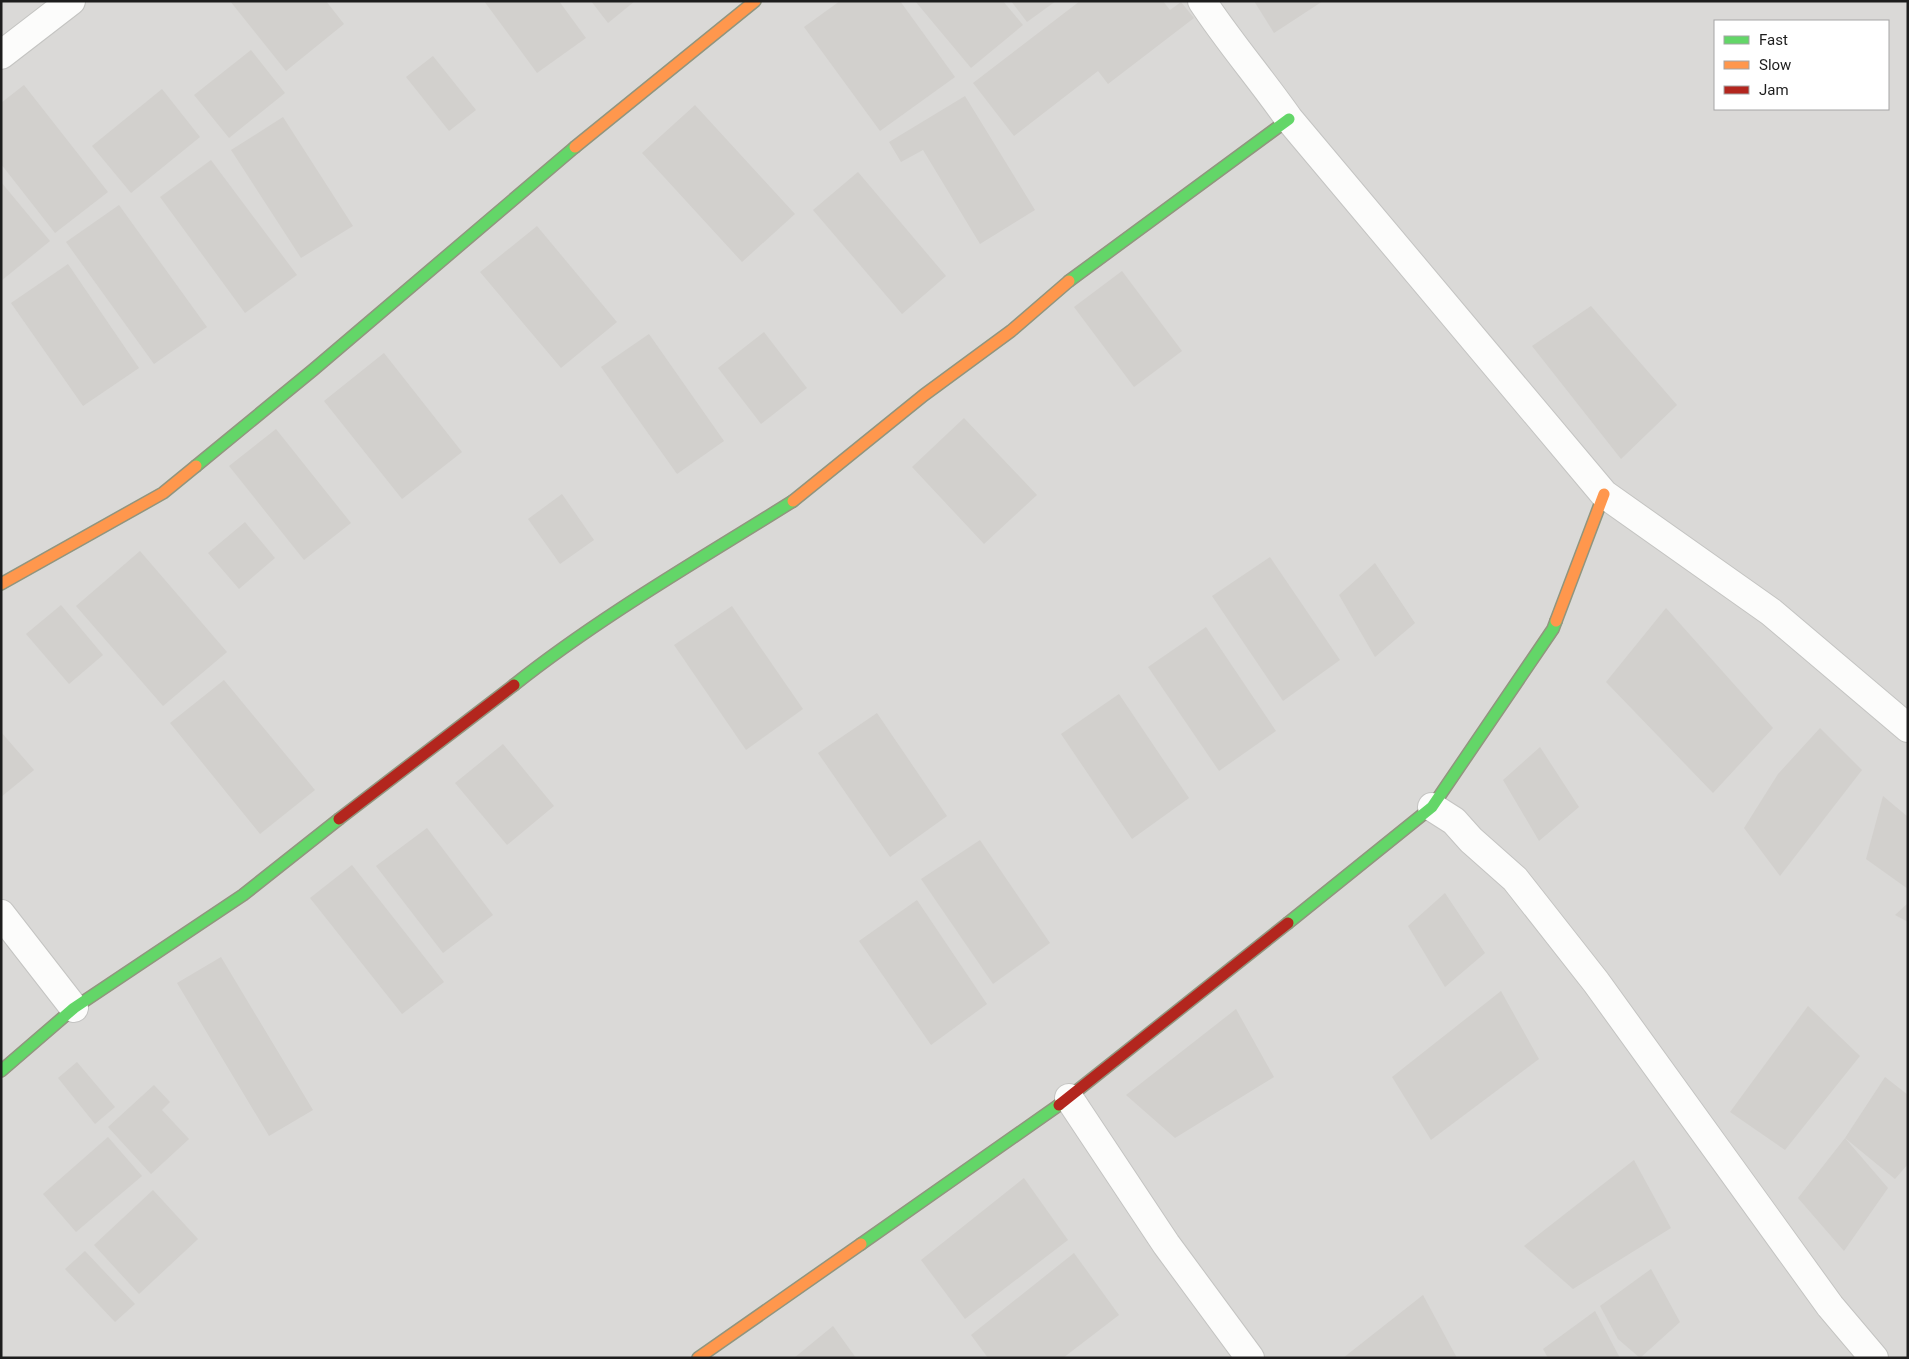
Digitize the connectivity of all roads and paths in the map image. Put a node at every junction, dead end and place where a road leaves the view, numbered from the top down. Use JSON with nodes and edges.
{"nodes":[{"id":1,"x":71,"y":1,"type":"edge"},
{"id":2,"x":755,"y":1,"type":"edge"},
{"id":3,"x":1202,"y":1,"type":"edge"},
{"id":4,"x":1,"y":55,"type":"edge"},
{"id":5,"x":1289,"y":119,"type":"junction"},
{"id":6,"x":1604,"y":494,"type":"junction"},
{"id":7,"x":1,"y":584,"type":"edge"},
{"id":8,"x":1908,"y":728,"type":"edge"},
{"id":9,"x":1432,"y":807,"type":"junction"},
{"id":10,"x":1,"y":914,"type":"edge"},
{"id":11,"x":74,"y":1008,"type":"junction"},
{"id":12,"x":1,"y":1071,"type":"edge"},
{"id":13,"x":1070,"y":1098,"type":"junction"},
{"id":14,"x":698,"y":1358,"type":"edge"},
{"id":15,"x":1250,"y":1358,"type":"edge"},
{"id":16,"x":1874,"y":1358,"type":"edge"}],
"edges":[{"from":1,"to":4,"type":"street"},
{"from":2,"to":7,"type":"street"},
{"from":3,"to":5,"type":"street"},
{"from":5,"to":6,"type":"street"},
{"from":5,"to":11,"type":"street"},
{"from":6,"to":8,"type":"street"},
{"from":6,"to":9,"type":"street"},
{"from":9,"to":13,"type":"street"},
{"from":9,"to":16,"type":"street"},
{"from":10,"to":11,"type":"street"},
{"from":11,"to":12,"type":"street"},
{"from":13,"to":14,"type":"street"},
{"from":13,"to":15,"type":"street"}]}
